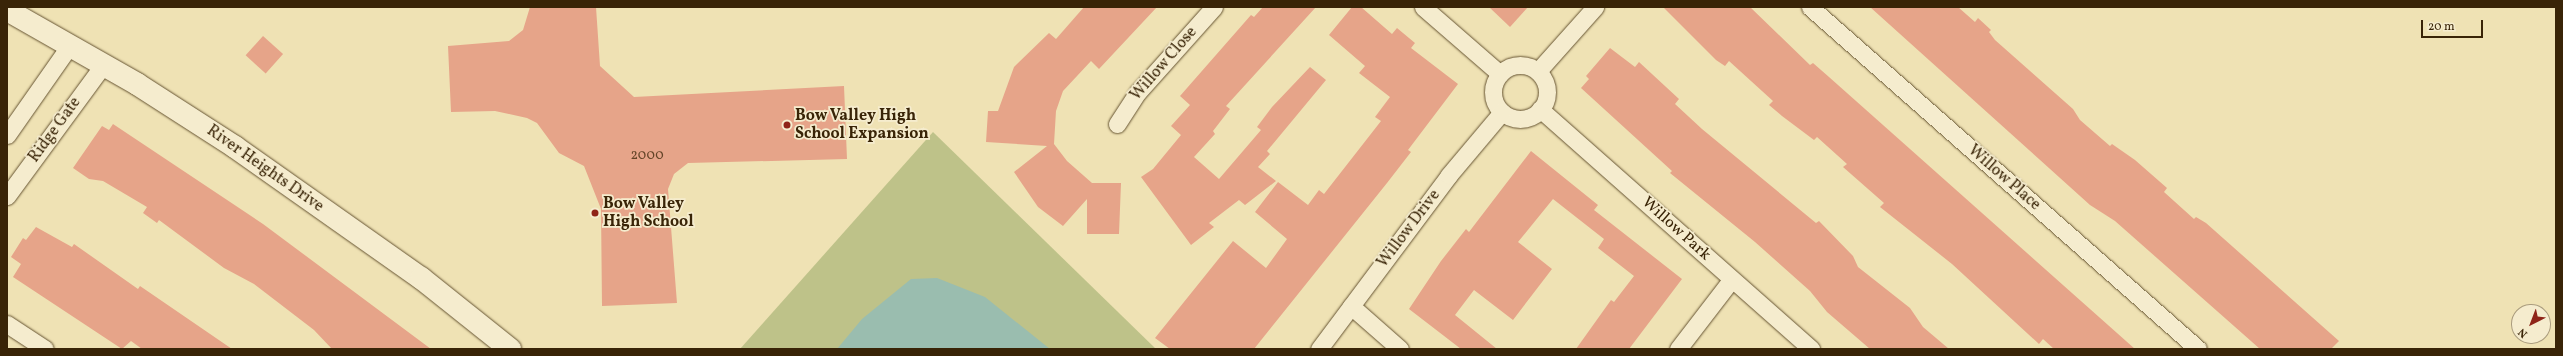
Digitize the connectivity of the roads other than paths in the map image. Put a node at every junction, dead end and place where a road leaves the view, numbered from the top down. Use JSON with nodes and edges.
{"nodes":[{"id":1,"x":1214,"y":7,"type":"edge"},
{"id":2,"x":1424,"y":7,"type":"edge"},
{"id":3,"x":1595,"y":7,"type":"edge"},
{"id":4,"x":1810,"y":7,"type":"edge"},
{"id":5,"x":7,"y":10,"type":"edge"},
{"id":6,"x":70,"y":45,"type":"junction"},
{"id":7,"x":104,"y":64,"type":"junction"},
{"id":8,"x":1538,"y":71,"type":"junction"},
{"id":9,"x":1500,"y":74,"type":"junction"},
{"id":10,"x":1540,"y":109,"type":"junction"},
{"id":11,"x":1502,"y":112,"type":"junction"},
{"id":12,"x":1117,"y":124,"type":"dead end"},
{"id":13,"x":7,"y":135,"type":"edge"},
{"id":14,"x":7,"y":196,"type":"edge"},
{"id":15,"x":1732,"y":279,"type":"junction"},
{"id":16,"x":1352,"y":306,"type":"junction"},
{"id":17,"x":7,"y":324,"type":"edge"},
{"id":18,"x":45,"y":349,"type":"edge"},
{"id":19,"x":510,"y":349,"type":"edge"},
{"id":20,"x":1319,"y":349,"type":"edge"},
{"id":21,"x":1400,"y":349,"type":"edge"},
{"id":22,"x":1678,"y":349,"type":"edge"},
{"id":23,"x":1811,"y":349,"type":"edge"},
{"id":24,"x":2198,"y":349,"type":"edge"}],
"edges":[{"from":1,"to":12,"type":"street","name":"Willow Close"},
{"from":2,"to":9,"type":"street"},
{"from":3,"to":8,"type":"street"},
{"from":4,"to":24,"type":"street","name":"Willow Place"},
{"from":5,"to":6,"type":"street","name":"River Heights Drive"},
{"from":6,"to":7,"type":"street","name":"River Heights Drive"},
{"from":6,"to":13,"type":"street"},
{"from":7,"to":14,"type":"street","name":"Ridge Gate"},
{"from":7,"to":19,"type":"street","name":"River Heights Drive"},
{"from":8,"to":9,"type":"street"},
{"from":8,"to":10,"type":"street"},
{"from":9,"to":11,"type":"street"},
{"from":10,"to":11,"type":"street"},
{"from":10,"to":15,"type":"street","name":"Willow Park"},
{"from":11,"to":16,"type":"street","name":"Willow Drive"},
{"from":15,"to":22,"type":"street"},
{"from":15,"to":23,"type":"street","name":"Willow Park"},
{"from":16,"to":20,"type":"street","name":"Willow Drive"},
{"from":16,"to":21,"type":"street"},
{"from":17,"to":18,"type":"street"}]}
